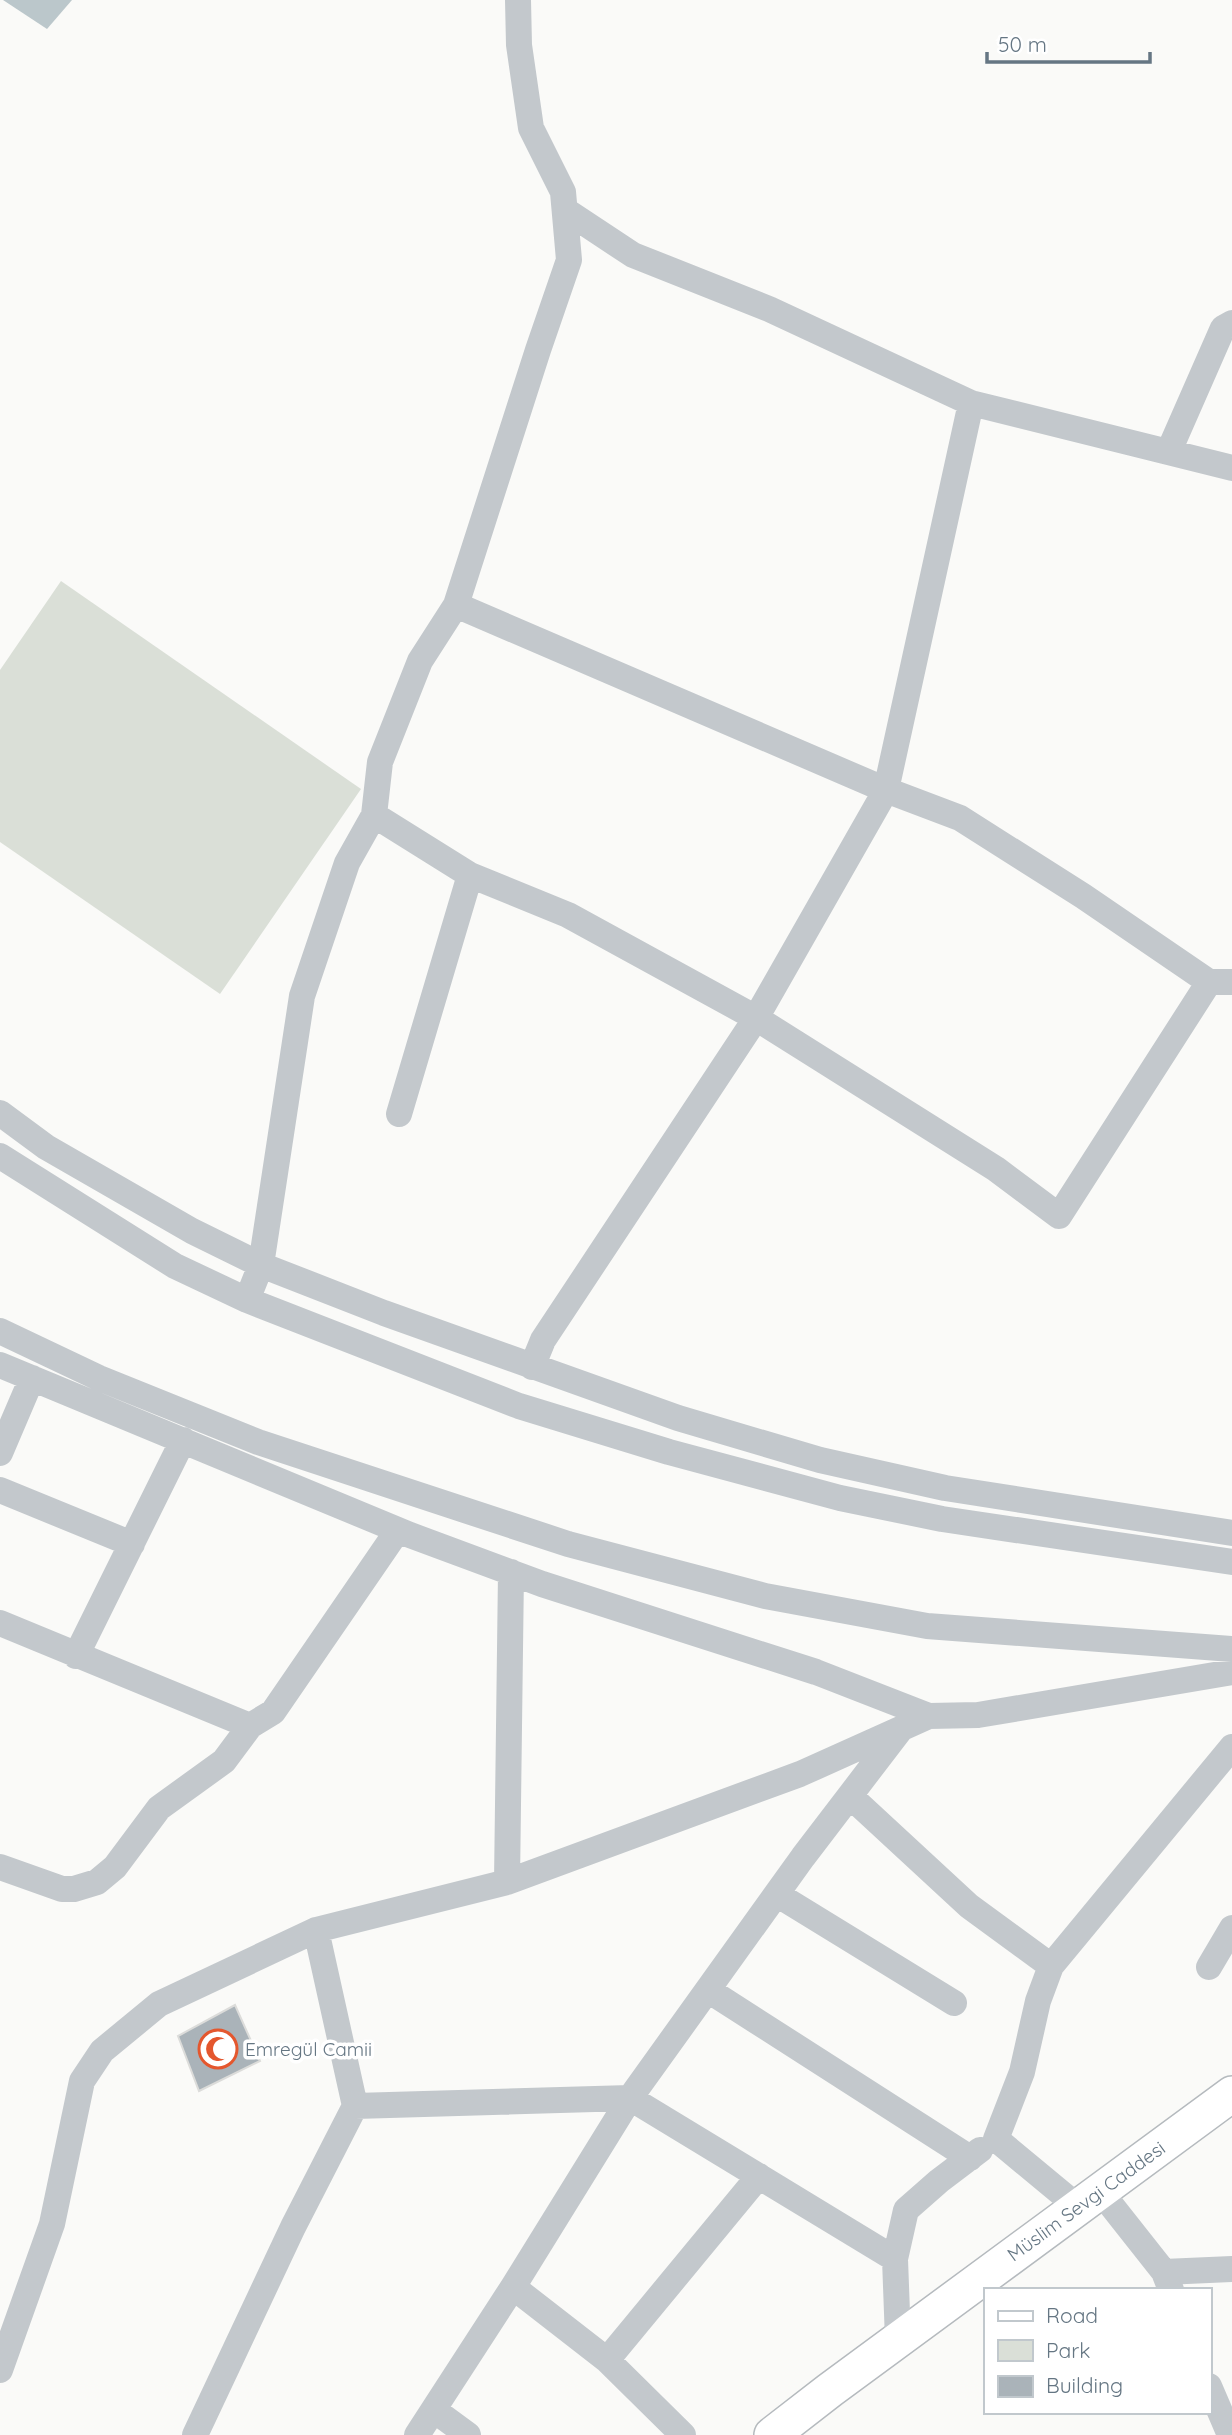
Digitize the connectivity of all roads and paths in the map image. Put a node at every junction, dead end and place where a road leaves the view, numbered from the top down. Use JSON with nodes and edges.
{"nodes":[{"id":1,"x":518,"y":0,"type":"edge"},
{"id":2,"x":565,"y":210,"type":"junction"},
{"id":3,"x":1232,"y":323,"type":"edge"},
{"id":4,"x":971,"y":403,"type":"junction"},
{"id":5,"x":1169,"y":451,"type":"junction"},
{"id":6,"x":1232,"y":468,"type":"edge"},
{"id":7,"x":456,"y":605,"type":"junction"},
{"id":8,"x":886,"y":790,"type":"junction"},
{"id":9,"x":374,"y":815,"type":"junction"},
{"id":10,"x":470,"y":875,"type":"junction"},
{"id":11,"x":1220,"y":982,"type":"edge"},
{"id":12,"x":756,"y":1018,"type":"junction"},
{"id":13,"x":0,"y":1113,"type":"edge"},
{"id":14,"x":399,"y":1114,"type":"dead end"},
{"id":15,"x":0,"y":1156,"type":"edge"},
{"id":16,"x":261,"y":1265,"type":"junction"},
{"id":17,"x":247,"y":1300,"type":"junction"},
{"id":18,"x":0,"y":1331,"type":"edge"},
{"id":19,"x":0,"y":1365,"type":"edge"},
{"id":20,"x":532,"y":1367,"type":"junction"},
{"id":21,"x":32,"y":1378,"type":"junction"},
{"id":22,"x":183,"y":1440,"type":"junction"},
{"id":23,"x":0,"y":1453,"type":"edge"},
{"id":24,"x":0,"y":1490,"type":"edge"},
{"id":25,"x":398,"y":1530,"type":"junction"},
{"id":26,"x":1232,"y":1532,"type":"edge"},
{"id":27,"x":132,"y":1544,"type":"junction"},
{"id":28,"x":1232,"y":1562,"type":"edge"},
{"id":29,"x":511,"y":1572,"type":"junction"},
{"id":30,"x":0,"y":1623,"type":"edge"},
{"id":31,"x":1232,"y":1649,"type":"edge"},
{"id":32,"x":76,"y":1656,"type":"junction"},
{"id":33,"x":1232,"y":1672,"type":"edge"},
{"id":34,"x":929,"y":1716,"type":"junction"},
{"id":35,"x":250,"y":1726,"type":"junction"},
{"id":36,"x":901,"y":1728,"type":"junction"},
{"id":37,"x":1232,"y":1747,"type":"edge"},
{"id":38,"x":1224,"y":1773,"type":"edge"},
{"id":39,"x":850,"y":1796,"type":"junction"},
{"id":40,"x":0,"y":1867,"type":"edge"},
{"id":41,"x":507,"y":1882,"type":"junction"},
{"id":42,"x":778,"y":1895,"type":"junction"},
{"id":43,"x":1232,"y":1928,"type":"edge"},
{"id":44,"x":316,"y":1930,"type":"junction"},
{"id":45,"x":1051,"y":1966,"type":"junction"},
{"id":46,"x":1209,"y":1966,"type":"dead end"},
{"id":47,"x":708,"y":1990,"type":"junction"},
{"id":48,"x":954,"y":2003,"type":"dead end"},
{"id":49,"x":1232,"y":2094,"type":"edge"},
{"id":50,"x":630,"y":2098,"type":"junction"},
{"id":51,"x":355,"y":2106,"type":"junction"},
{"id":52,"x":996,"y":2139,"type":"junction"},
{"id":53,"x":970,"y":2158,"type":"junction"},
{"id":54,"x":759,"y":2176,"type":"junction"},
{"id":55,"x":1089,"y":2199,"type":"junction"},
{"id":56,"x":895,"y":2259,"type":"junction"},
{"id":57,"x":1232,"y":2269,"type":"edge"},
{"id":58,"x":1168,"y":2281,"type":"edge"},
{"id":59,"x":513,"y":2287,"type":"junction"},
{"id":60,"x":7,"y":2317,"type":"edge"},
{"id":61,"x":898,"y":2340,"type":"junction"},
{"id":62,"x":607,"y":2360,"type":"junction"},
{"id":63,"x":0,"y":2370,"type":"edge"},
{"id":64,"x":1211,"y":2391,"type":"edge"},
{"id":65,"x":434,"y":2410,"type":"junction"},
{"id":66,"x":195,"y":2435,"type":"edge"},
{"id":67,"x":417,"y":2435,"type":"edge"},
{"id":68,"x":468,"y":2435,"type":"edge"},
{"id":69,"x":683,"y":2435,"type":"edge"},
{"id":70,"x":772,"y":2435,"type":"edge"},
{"id":71,"x":1230,"y":2435,"type":"edge"}],
"edges":[{"from":1,"to":2,"type":"street"},
{"from":2,"to":4,"type":"street"},
{"from":2,"to":7,"type":"street"},
{"from":3,"to":5,"type":"street"},
{"from":4,"to":5,"type":"street"},
{"from":4,"to":8,"type":"street"},
{"from":5,"to":6,"type":"street"},
{"from":7,"to":8,"type":"street"},
{"from":7,"to":9,"type":"street"},
{"from":8,"to":11,"type":"street"},
{"from":8,"to":12,"type":"street"},
{"from":9,"to":10,"type":"street"},
{"from":9,"to":16,"type":"street"},
{"from":10,"to":12,"type":"street"},
{"from":10,"to":14,"type":"street"},
{"from":11,"to":12,"type":"street"},
{"from":12,"to":20,"type":"street"},
{"from":13,"to":16,"type":"street"},
{"from":15,"to":17,"type":"street"},
{"from":16,"to":17,"type":"street"},
{"from":16,"to":20,"type":"street"},
{"from":17,"to":28,"type":"street"},
{"from":18,"to":31,"type":"street"},
{"from":19,"to":21,"type":"street"},
{"from":20,"to":26,"type":"street"},
{"from":21,"to":22,"type":"street"},
{"from":21,"to":23,"type":"street"},
{"from":22,"to":25,"type":"street"},
{"from":22,"to":27,"type":"street"},
{"from":24,"to":27,"type":"street"},
{"from":25,"to":29,"type":"street"},
{"from":25,"to":35,"type":"street"},
{"from":27,"to":32,"type":"street"},
{"from":29,"to":34,"type":"street"},
{"from":29,"to":41,"type":"street"},
{"from":30,"to":32,"type":"street"},
{"from":32,"to":35,"type":"street"},
{"from":33,"to":34,"type":"street"},
{"from":34,"to":36,"type":"street"},
{"from":35,"to":40,"type":"street"},
{"from":36,"to":39,"type":"street"},
{"from":36,"to":41,"type":"street"},
{"from":37,"to":38,"type":"street"},
{"from":38,"to":45,"type":"street"},
{"from":39,"to":42,"type":"street"},
{"from":39,"to":45,"type":"street"},
{"from":41,"to":44,"type":"street"},
{"from":42,"to":47,"type":"street"},
{"from":42,"to":48,"type":"street"},
{"from":43,"to":46,"type":"street"},
{"from":44,"to":51,"type":"street"},
{"from":44,"to":60,"type":"street"},
{"from":45,"to":52,"type":"street"},
{"from":47,"to":50,"type":"street"},
{"from":47,"to":53,"type":"street"},
{"from":49,"to":55,"type":"main road","name":"Müslim Sevgi Caddesi"},
{"from":50,"to":51,"type":"street"},
{"from":50,"to":54,"type":"street"},
{"from":50,"to":59,"type":"street"},
{"from":51,"to":66,"type":"street"},
{"from":52,"to":53,"type":"street"},
{"from":52,"to":55,"type":"street"},
{"from":53,"to":56,"type":"street"},
{"from":54,"to":56,"type":"street"},
{"from":54,"to":62,"type":"street"},
{"from":55,"to":58,"type":"street"},
{"from":55,"to":61,"type":"main road","name":"Müslim Sevgi Caddesi"},
{"from":56,"to":61,"type":"street"},
{"from":57,"to":58,"type":"street"},
{"from":59,"to":62,"type":"street"},
{"from":59,"to":65,"type":"street"},
{"from":60,"to":63,"type":"street"},
{"from":61,"to":70,"type":"main road","name":"Müslim Sevgi Caddesi"},
{"from":62,"to":69,"type":"street"},
{"from":64,"to":71,"type":"street"},
{"from":65,"to":67,"type":"street"},
{"from":65,"to":68,"type":"street"}]}
